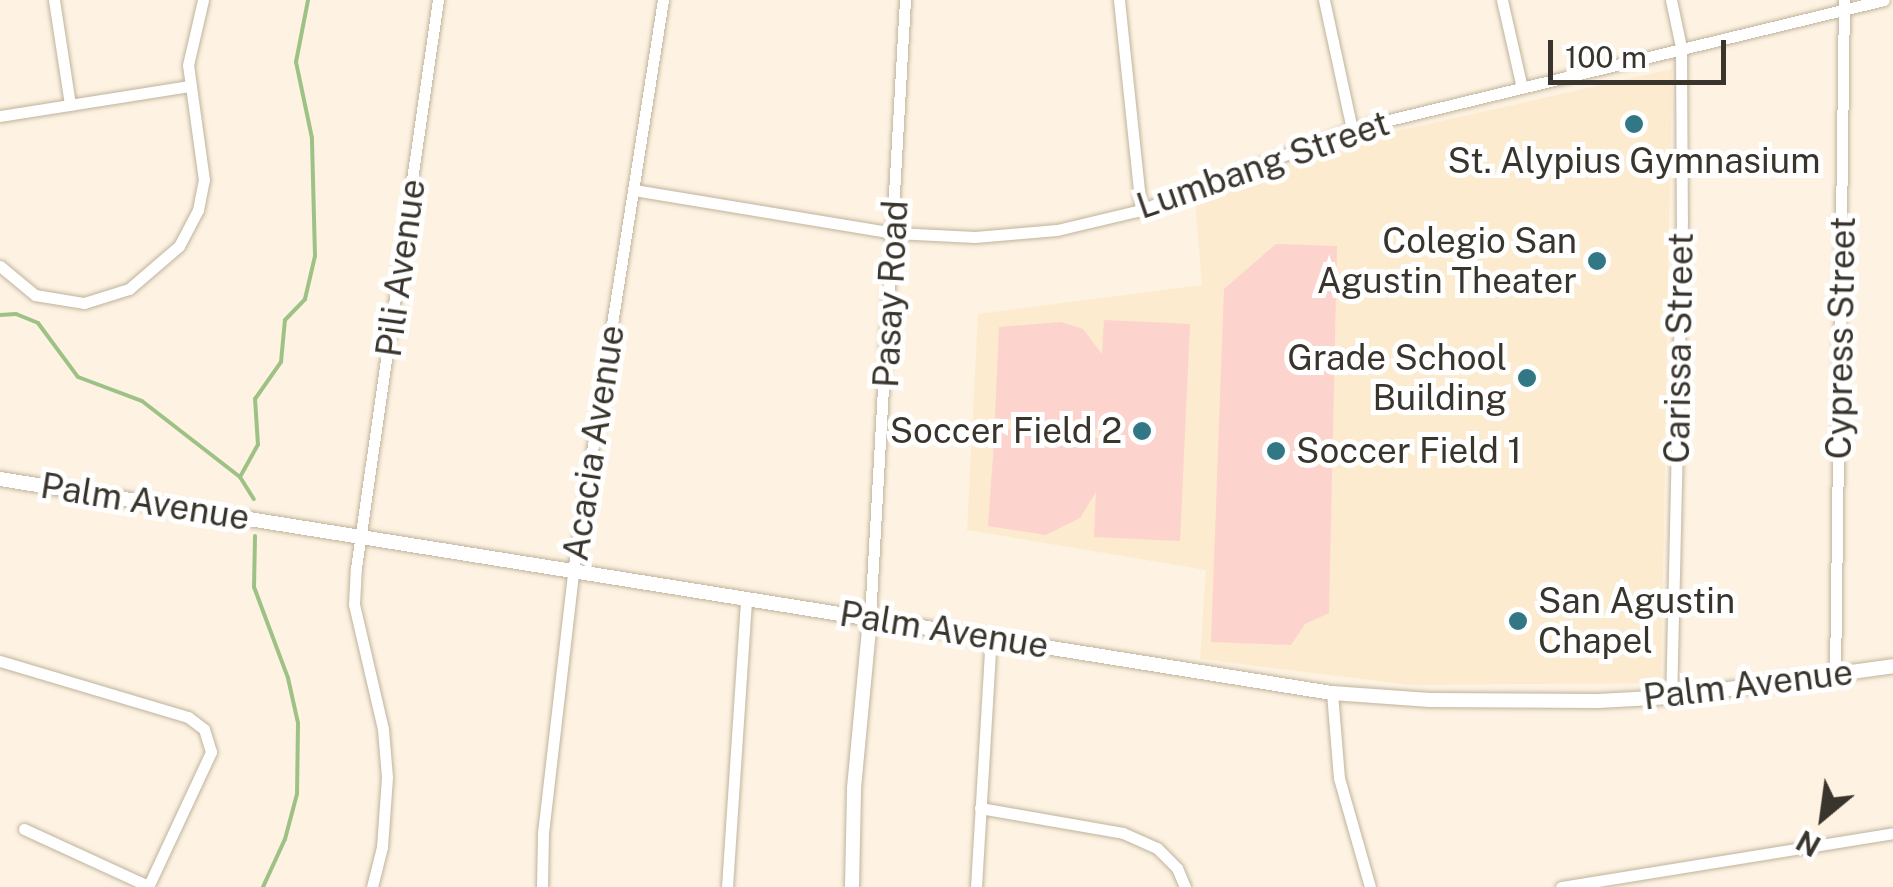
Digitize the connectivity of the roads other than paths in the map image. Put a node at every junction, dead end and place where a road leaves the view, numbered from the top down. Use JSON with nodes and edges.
{"nodes":[{"id":1,"x":54,"y":0,"type":"edge"},
{"id":2,"x":203,"y":0,"type":"edge"},
{"id":3,"x":438,"y":0,"type":"edge"},
{"id":4,"x":663,"y":0,"type":"edge"},
{"id":5,"x":906,"y":0,"type":"edge"},
{"id":6,"x":1119,"y":0,"type":"edge"},
{"id":7,"x":1324,"y":0,"type":"edge"},
{"id":8,"x":1502,"y":0,"type":"edge"},
{"id":9,"x":1670,"y":0,"type":"edge"},
{"id":10,"x":1884,"y":0,"type":"edge"},
{"id":11,"x":1844,"y":3,"type":"edge"},
{"id":12,"x":1681,"y":48,"type":"junction"},
{"id":13,"x":190,"y":86,"type":"junction"},
{"id":14,"x":1522,"y":88,"type":"junction"},
{"id":15,"x":70,"y":105,"type":"junction"},
{"id":16,"x":0,"y":116,"type":"edge"},
{"id":17,"x":1352,"y":129,"type":"junction"},
{"id":18,"x":634,"y":190,"type":"junction"},
{"id":19,"x":1141,"y":210,"type":"junction"},
{"id":20,"x":895,"y":233,"type":"junction"},
{"id":21,"x":0,"y":266,"type":"edge"},
{"id":22,"x":0,"y":480,"type":"edge"},
{"id":23,"x":361,"y":536,"type":"junction"},
{"id":24,"x":573,"y":572,"type":"junction"},
{"id":25,"x":746,"y":598,"type":"junction"},
{"id":26,"x":870,"y":618,"type":"junction"},
{"id":27,"x":991,"y":638,"type":"junction"},
{"id":28,"x":0,"y":660,"type":"edge"},
{"id":29,"x":1893,"y":666,"type":"edge"},
{"id":30,"x":1835,"y":676,"type":"junction"},
{"id":31,"x":1332,"y":693,"type":"junction"},
{"id":32,"x":1670,"y":697,"type":"junction"},
{"id":33,"x":980,"y":808,"type":"junction"},
{"id":34,"x":24,"y":829,"type":"dead end"},
{"id":35,"x":1893,"y":832,"type":"edge"},
{"id":36,"x":148,"y":887,"type":"edge"},
{"id":37,"x":372,"y":887,"type":"edge"},
{"id":38,"x":542,"y":887,"type":"edge"},
{"id":39,"x":726,"y":887,"type":"edge"},
{"id":40,"x":852,"y":887,"type":"edge"},
{"id":41,"x":976,"y":887,"type":"edge"},
{"id":42,"x":1185,"y":887,"type":"edge"},
{"id":43,"x":1370,"y":887,"type":"edge"},
{"id":44,"x":1561,"y":887,"type":"edge"}],
"edges":[{"from":1,"to":15,"type":"street"},
{"from":2,"to":13,"type":"street"},
{"from":3,"to":23,"type":"street","name":"Pili Avenue"},
{"from":4,"to":18,"type":"street","name":"Acacia Avenue"},
{"from":5,"to":20,"type":"street","name":"Pasay Road"},
{"from":6,"to":19,"type":"street"},
{"from":7,"to":17,"type":"street"},
{"from":8,"to":14,"type":"street"},
{"from":9,"to":12,"type":"street","name":"Carissa Street"},
{"from":10,"to":11,"type":"street","name":"Lumbang Street"},
{"from":11,"to":12,"type":"street","name":"Lumbang Street"},
{"from":11,"to":30,"type":"street","name":"Cypress Street"},
{"from":12,"to":14,"type":"street","name":"Lumbang Street"},
{"from":12,"to":32,"type":"street","name":"Carissa Street"},
{"from":13,"to":15,"type":"street"},
{"from":13,"to":21,"type":"street"},
{"from":14,"to":17,"type":"street","name":"Lumbang Street"},
{"from":15,"to":16,"type":"street"},
{"from":17,"to":19,"type":"street","name":"Lumbang Street"},
{"from":18,"to":20,"type":"street","name":"Lumbang Street"},
{"from":18,"to":24,"type":"street","name":"Acacia Avenue"},
{"from":19,"to":20,"type":"street","name":"Lumbang Street"},
{"from":20,"to":26,"type":"street","name":"Pasay Road"},
{"from":22,"to":23,"type":"street","name":"Palm Avenue"},
{"from":23,"to":24,"type":"street","name":"Palm Avenue"},
{"from":23,"to":37,"type":"street","name":"Pili Avenue"},
{"from":24,"to":25,"type":"street","name":"Palm Avenue"},
{"from":24,"to":38,"type":"street","name":"Acacia Avenue"},
{"from":25,"to":26,"type":"street","name":"Palm Avenue"},
{"from":25,"to":39,"type":"street"},
{"from":26,"to":27,"type":"street","name":"Palm Avenue"},
{"from":26,"to":40,"type":"street","name":"Pasay Road"},
{"from":27,"to":31,"type":"street","name":"Palm Avenue"},
{"from":27,"to":33,"type":"street"},
{"from":28,"to":36,"type":"street"},
{"from":29,"to":30,"type":"street","name":"Palm Avenue"},
{"from":30,"to":32,"type":"street","name":"Palm Avenue"},
{"from":31,"to":32,"type":"street","name":"Palm Avenue"},
{"from":31,"to":43,"type":"street"},
{"from":33,"to":41,"type":"street"},
{"from":33,"to":42,"type":"street"},
{"from":34,"to":36,"type":"street"},
{"from":35,"to":44,"type":"street"}]}
